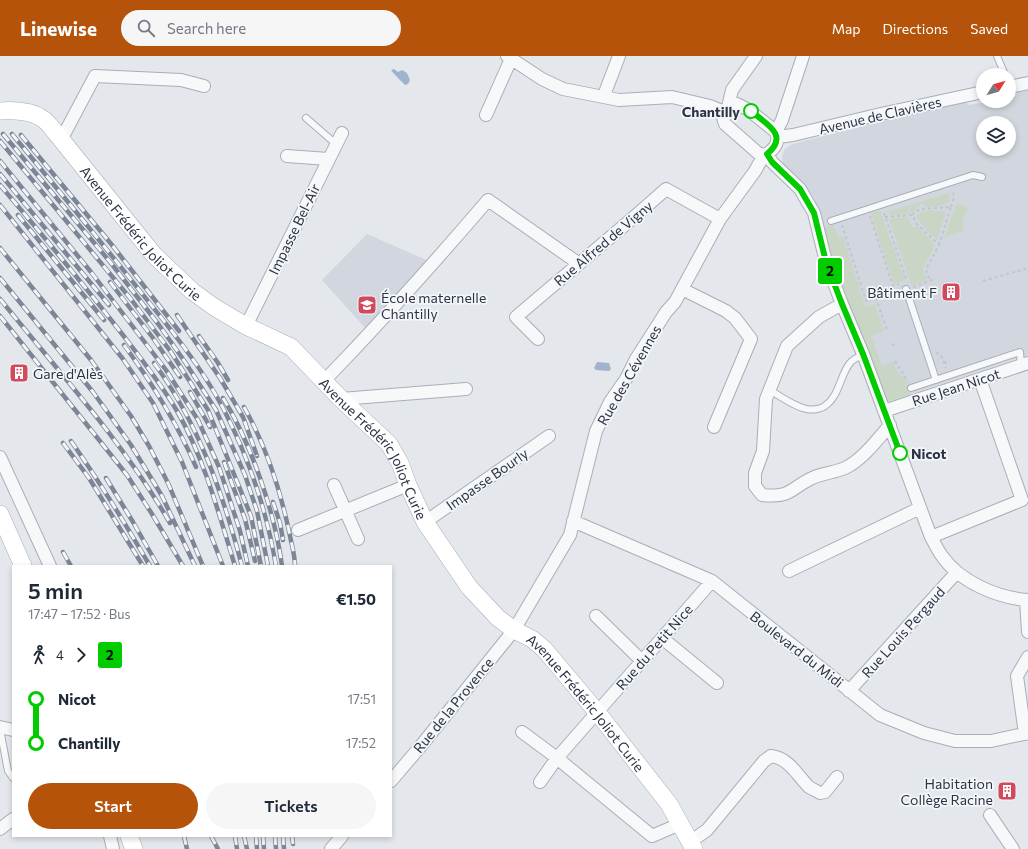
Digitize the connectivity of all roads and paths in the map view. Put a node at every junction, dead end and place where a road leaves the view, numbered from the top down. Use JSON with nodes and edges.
{"nodes":[{"id":1,"x":619,"y":56,"type":"edge"},
{"id":2,"x":756,"y":56,"type":"edge"},
{"id":3,"x":803,"y":56,"type":"edge"},
{"id":4,"x":997,"y":56,"type":"edge"},
{"id":5,"x":509,"y":57,"type":"edge"},
{"id":6,"x":1003,"y":68,"type":"edge"},
{"id":7,"x":1028,"y":83,"type":"edge"},
{"id":8,"x":1016,"y":85,"type":"edge"},
{"id":9,"x":204,"y":86,"type":"dead end"},
{"id":10,"x":976,"y":94,"type":"edge"},
{"id":11,"x":605,"y":97,"type":"junction"},
{"id":12,"x":726,"y":109,"type":"junction"},
{"id":13,"x":0,"y":111,"type":"edge"},
{"id":14,"x":486,"y":115,"type":"dead end"},
{"id":15,"x":306,"y":118,"type":"dead end"},
{"id":16,"x":342,"y":133,"type":"dead end"},
{"id":17,"x":777,"y":134,"type":"junction"},
{"id":18,"x":61,"y":140,"type":"junction"},
{"id":19,"x":336,"y":144,"type":"junction"},
{"id":20,"x":765,"y":155,"type":"junction"},
{"id":21,"x":287,"y":156,"type":"dead end"},
{"id":22,"x":328,"y":159,"type":"junction"},
{"id":23,"x":982,"y":177,"type":"dead end"},
{"id":24,"x":952,"y":182,"type":"junction"},
{"id":25,"x":880,"y":205,"type":"junction"},
{"id":26,"x":951,"y":207,"type":"junction"},
{"id":27,"x":867,"y":210,"type":"junction"},
{"id":28,"x":912,"y":216,"type":"junction"},
{"id":29,"x":839,"y":218,"type":"junction"},
{"id":30,"x":885,"y":218,"type":"junction"},
{"id":31,"x":720,"y":219,"type":"junction"},
{"id":32,"x":831,"y":221,"type":"dead end"},
{"id":33,"x":873,"y":225,"type":"junction"},
{"id":34,"x":869,"y":227,"type":"dead end"},
{"id":35,"x":939,"y":245,"type":"junction"},
{"id":36,"x":578,"y":263,"type":"junction"},
{"id":37,"x":1028,"y":268,"type":"edge"},
{"id":38,"x":930,"y":281,"type":"dead end"},
{"id":39,"x":984,"y":281,"type":"dead end"},
{"id":40,"x":682,"y":289,"type":"junction"},
{"id":41,"x":906,"y":289,"type":"dead end"},
{"id":42,"x":842,"y":304,"type":"junction"},
{"id":43,"x":246,"y":326,"type":"junction"},
{"id":44,"x":887,"y":330,"type":"dead end"},
{"id":45,"x":538,"y":338,"type":"dead end"},
{"id":46,"x":863,"y":354,"type":"junction"},
{"id":47,"x":895,"y":361,"type":"dead end"},
{"id":48,"x":950,"y":361,"type":"dead end"},
{"id":49,"x":944,"y":363,"type":"dead end"},
{"id":50,"x":1024,"y":365,"type":"edge"},
{"id":51,"x":980,"y":379,"type":"junction"},
{"id":52,"x":936,"y":380,"type":"junction"},
{"id":53,"x":324,"y":381,"type":"junction"},
{"id":54,"x":911,"y":388,"type":"joint"},
{"id":55,"x":466,"y":389,"type":"dead end"},
{"id":56,"x":770,"y":390,"type":"junction"},
{"id":57,"x":341,"y":399,"type":"junction"},
{"id":58,"x":884,"y":411,"type":"junction"},
{"id":59,"x":890,"y":425,"type":"junction"},
{"id":60,"x":714,"y":427,"type":"dead end"},
{"id":61,"x":549,"y":436,"type":"dead end"},
{"id":62,"x":0,"y":457,"type":"edge"},
{"id":63,"x":334,"y":485,"type":"dead end"},
{"id":64,"x":408,"y":485,"type":"junction"},
{"id":65,"x":920,"y":508,"type":"junction"},
{"id":66,"x":345,"y":511,"type":"junction"},
{"id":67,"x":0,"y":514,"type":"edge"},
{"id":68,"x":573,"y":521,"type":"junction"},
{"id":69,"x":425,"y":522,"type":"junction"},
{"id":70,"x":298,"y":530,"type":"dead end"},
{"id":71,"x":932,"y":537,"type":"junction"},
{"id":72,"x":358,"y":539,"type":"dead end"},
{"id":73,"x":23,"y":565,"type":"edge"},
{"id":74,"x":50,"y":565,"type":"edge"},
{"id":75,"x":789,"y":571,"type":"dead end"},
{"id":76,"x":957,"y":572,"type":"junction"},
{"id":77,"x":712,"y":581,"type":"junction"},
{"id":78,"x":1027,"y":600,"type":"edge"},
{"id":79,"x":596,"y":616,"type":"dead end"},
{"id":80,"x":514,"y":630,"type":"junction"},
{"id":81,"x":1028,"y":632,"type":"edge"},
{"id":82,"x":662,"y":638,"type":"junction"},
{"id":83,"x":1028,"y":657,"type":"edge"},
{"id":84,"x":642,"y":661,"type":"junction"},
{"id":85,"x":717,"y":683,"type":"dead end"},
{"id":86,"x":849,"y":691,"type":"junction"},
{"id":87,"x":597,"y":712,"type":"junction"},
{"id":88,"x":0,"y":728,"type":"edge"},
{"id":89,"x":12,"y":730,"type":"edge"},
{"id":90,"x":522,"y":732,"type":"dead end"},
{"id":91,"x":1026,"y":733,"type":"edge"},
{"id":92,"x":557,"y":758,"type":"junction"},
{"id":93,"x":837,"y":776,"type":"dead end"},
{"id":94,"x":12,"y":777,"type":"edge"},
{"id":95,"x":392,"y":779,"type":"edge"},
{"id":96,"x":540,"y":782,"type":"dead end"},
{"id":97,"x":990,"y":815,"type":"dead end"},
{"id":98,"x":12,"y":820,"type":"edge"},
{"id":99,"x":680,"y":824,"type":"junction"},
{"id":100,"x":0,"y":829,"type":"edge"},
{"id":101,"x":110,"y":837,"type":"edge"},
{"id":102,"x":341,"y":837,"type":"edge"},
{"id":103,"x":692,"y":846,"type":"edge"},
{"id":104,"x":113,"y":849,"type":"edge"},
{"id":105,"x":331,"y":849,"type":"edge"},
{"id":106,"x":1013,"y":849,"type":"edge"}],
"edges":[{"from":1,"to":11,"type":"street"},
{"from":2,"to":12,"type":"street"},
{"from":3,"to":17,"type":"street","name":"Rue des Cévennes"},
{"from":4,"to":6,"type":"lane"},
{"from":5,"to":11,"type":"street"},
{"from":5,"to":14,"type":"street"},
{"from":7,"to":8,"type":"street"},
{"from":9,"to":18,"type":"street"},
{"from":10,"to":17,"type":"street","name":"Avenue de Clavières"},
{"from":11,"to":12,"type":"street"},
{"from":12,"to":17,"type":"street"},
{"from":12,"to":20,"type":"street"},
{"from":13,"to":18,"type":"street","name":"Avenue Frédéric Joliot Curie"},
{"from":15,"to":19,"type":"lane"},
{"from":16,"to":19,"type":"street","name":"Impasse Bel-Air"},
{"from":17,"to":20,"type":"street","name":"Rue des Cévennes"},
{"from":18,"to":43,"type":"street","name":"Avenue Frédéric Joliot Curie"},
{"from":19,"to":22,"type":"street","name":"Impasse Bel-Air"},
{"from":20,"to":31,"type":"street","name":"Rue des Cévennes"},
{"from":20,"to":42,"type":"street"},
{"from":21,"to":22,"type":"street"},
{"from":22,"to":43,"type":"street","name":"Impasse Bel-Air"},
{"from":23,"to":24,"type":"lane"},
{"from":24,"to":25,"type":"lane"},
{"from":24,"to":26,"type":"path"},
{"from":25,"to":27,"type":"lane"},
{"from":25,"to":30,"type":"path"},
{"from":26,"to":28,"type":"path"},
{"from":26,"to":35,"type":"path"},
{"from":27,"to":29,"type":"lane"},
{"from":27,"to":33,"type":"path"},
{"from":28,"to":30,"type":"path"},
{"from":28,"to":35,"type":"path"},
{"from":29,"to":32,"type":"lane"},
{"from":29,"to":44,"type":"path"},
{"from":30,"to":33,"type":"path"},
{"from":31,"to":36,"type":"street","name":"Rue Alfred de Vigny"},
{"from":31,"to":40,"type":"street","name":"Rue des Cévennes"},
{"from":33,"to":34,"type":"path"},
{"from":35,"to":38,"type":"path"},
{"from":36,"to":45,"type":"street","name":"Rue Alfred de Vigny"},
{"from":36,"to":53,"type":"street"},
{"from":37,"to":39,"type":"path"},
{"from":40,"to":60,"type":"street"},
{"from":40,"to":68,"type":"street","name":"Rue des Cévennes"},
{"from":41,"to":52,"type":"lane"},
{"from":42,"to":46,"type":"street"},
{"from":42,"to":56,"type":"street"},
{"from":43,"to":53,"type":"street","name":"Avenue Frédéric Joliot Curie"},
{"from":46,"to":56,"type":"lane"},
{"from":46,"to":58,"type":"street"},
{"from":47,"to":54,"type":"path"},
{"from":48,"to":49,"type":"path"},
{"from":50,"to":51,"type":"street","name":"Rue Jean Nicot"},
{"from":50,"to":52,"type":"lane"},
{"from":51,"to":58,"type":"street","name":"Rue Jean Nicot"},
{"from":51,"to":71,"type":"street"},
{"from":52,"to":54,"type":"lane"},
{"from":53,"to":57,"type":"street","name":"Avenue Frédéric Joliot Curie"},
{"from":55,"to":57,"type":"street"},
{"from":56,"to":59,"type":"street"},
{"from":57,"to":64,"type":"street","name":"Avenue Frédéric Joliot Curie"},
{"from":58,"to":59,"type":"street"},
{"from":59,"to":65,"type":"street"},
{"from":61,"to":69,"type":"street","name":"Impasse Bourly"},
{"from":62,"to":74,"type":"street"},
{"from":63,"to":66,"type":"street"},
{"from":64,"to":66,"type":"street"},
{"from":64,"to":69,"type":"street","name":"Avenue Frédéric Joliot Curie"},
{"from":65,"to":71,"type":"street"},
{"from":65,"to":75,"type":"street"},
{"from":66,"to":70,"type":"street"},
{"from":66,"to":72,"type":"street"},
{"from":67,"to":73,"type":"street"},
{"from":68,"to":77,"type":"street","name":"Boulevard du Midi"},
{"from":68,"to":80,"type":"street","name":"Rue des Cévennes"},
{"from":69,"to":80,"type":"street","name":"Avenue Frédéric Joliot Curie"},
{"from":71,"to":76,"type":"street"},
{"from":76,"to":78,"type":"street"},
{"from":76,"to":86,"type":"street","name":"Rue Louis Pergaud"},
{"from":77,"to":82,"type":"street","name":"Rue du Petit Nice"},
{"from":77,"to":86,"type":"street","name":"Boulevard du Midi"},
{"from":78,"to":81,"type":"street"},
{"from":79,"to":84,"type":"street"},
{"from":80,"to":87,"type":"street","name":"Avenue Frédéric Joliot Curie"},
{"from":80,"to":95,"type":"street","name":"Rue de la Provence"},
{"from":82,"to":84,"type":"street","name":"Rue du Petit Nice"},
{"from":82,"to":85,"type":"street"},
{"from":83,"to":91,"type":"street"},
{"from":84,"to":87,"type":"street","name":"Rue du Petit Nice"},
{"from":86,"to":91,"type":"street","name":"Boulevard du Midi"},
{"from":87,"to":92,"type":"street","name":"Rue du Petit Nice"},
{"from":87,"to":99,"type":"street","name":"Avenue Frédéric Joliot Curie"},
{"from":88,"to":89,"type":"street"},
{"from":88,"to":94,"type":"lane"},
{"from":90,"to":92,"type":"street"},
{"from":92,"to":96,"type":"street","name":"Rue du Petit Nice"},
{"from":92,"to":99,"type":"street"},
{"from":93,"to":103,"type":"street"},
{"from":97,"to":106,"type":"street"},
{"from":98,"to":100,"type":"street"},
{"from":99,"to":103,"type":"street","name":"Avenue Frédéric Joliot Curie"},
{"from":101,"to":104,"type":"street"},
{"from":102,"to":105,"type":"street"}]}
